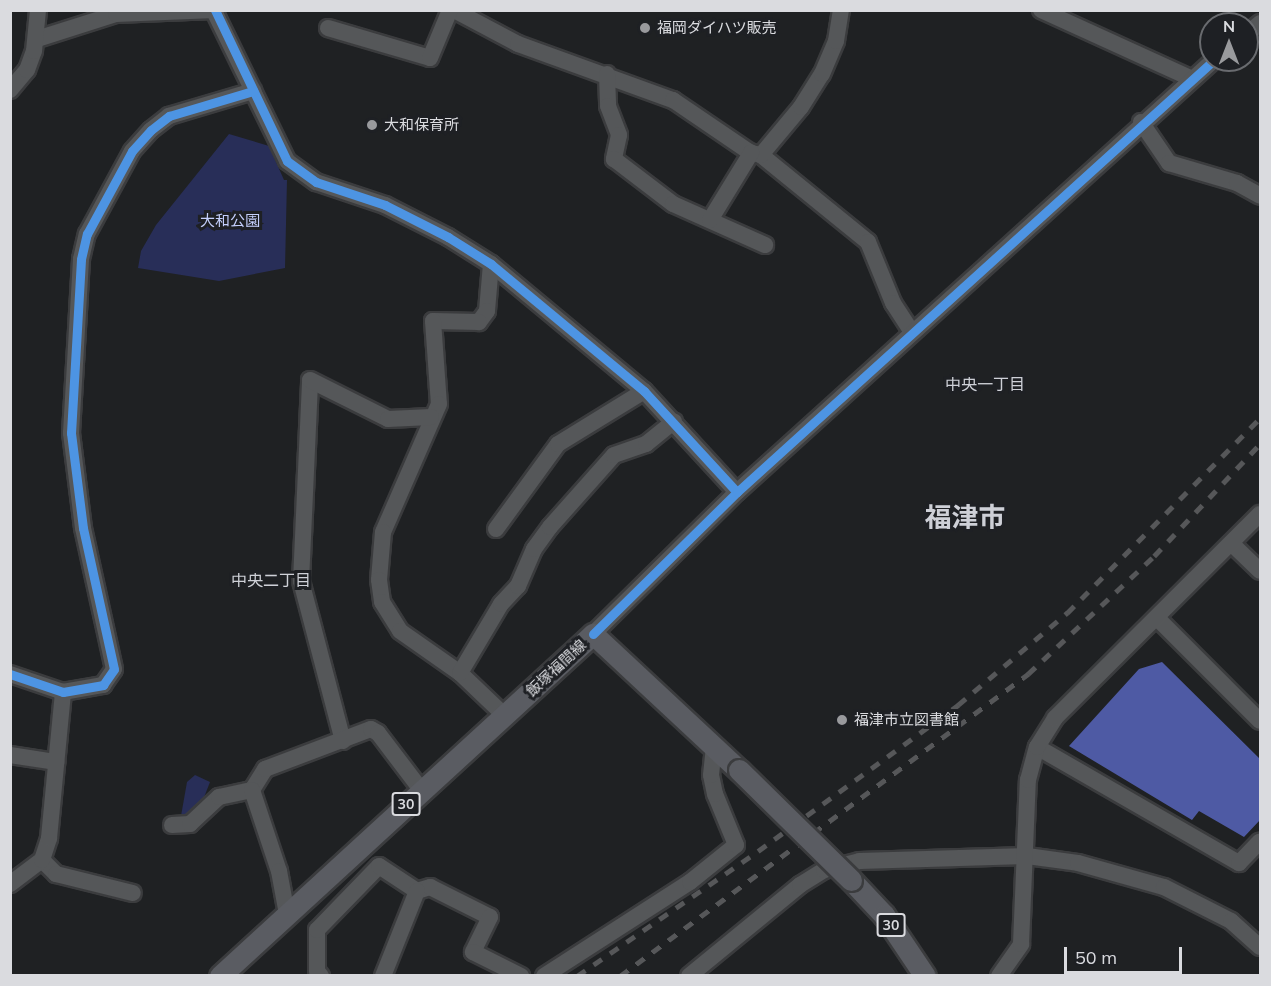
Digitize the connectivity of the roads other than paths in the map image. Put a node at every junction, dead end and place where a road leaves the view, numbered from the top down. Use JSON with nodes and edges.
{"nodes":[{"id":1,"x":38,"y":10,"type":"edge"},
{"id":2,"x":452,"y":10,"type":"edge"},
{"id":3,"x":841,"y":10,"type":"edge"},
{"id":4,"x":215,"y":11,"type":"edge"},
{"id":5,"x":1047,"y":12,"type":"edge"},
{"id":6,"x":328,"y":28,"type":"dead end"},
{"id":7,"x":37,"y":39,"type":"junction"},
{"id":8,"x":1199,"y":71,"type":"edge"},
{"id":9,"x":607,"y":74,"type":"junction"},
{"id":10,"x":1190,"y":78,"type":"junction"},
{"id":11,"x":10,"y":90,"type":"edge"},
{"id":12,"x":253,"y":91,"type":"junction"},
{"id":13,"x":1142,"y":122,"type":"junction"},
{"id":14,"x":756,"y":154,"type":"junction"},
{"id":15,"x":1260,"y":196,"type":"edge"},
{"id":16,"x":710,"y":220,"type":"junction"},
{"id":17,"x":765,"y":245,"type":"dead end"},
{"id":18,"x":491,"y":264,"type":"junction"},
{"id":19,"x":912,"y":332,"type":"junction"},
{"id":20,"x":644,"y":391,"type":"junction"},
{"id":21,"x":431,"y":417,"type":"junction"},
{"id":22,"x":674,"y":421,"type":"junction"},
{"id":23,"x":737,"y":492,"type":"junction"},
{"id":24,"x":1260,"y":514,"type":"edge"},
{"id":25,"x":496,"y":529,"type":"dead end"},
{"id":26,"x":1231,"y":543,"type":"junction"},
{"id":27,"x":1260,"y":572,"type":"edge"},
{"id":28,"x":1158,"y":619,"type":"junction"},
{"id":29,"x":593,"y":634,"type":"junction"},
{"id":30,"x":460,"y":672,"type":"junction"},
{"id":31,"x":10,"y":674,"type":"edge"},
{"id":32,"x":63,"y":692,"type":"junction"},
{"id":33,"x":505,"y":716,"type":"junction"},
{"id":34,"x":1260,"y":721,"type":"edge"},
{"id":35,"x":343,"y":741,"type":"junction"},
{"id":36,"x":714,"y":744,"type":"junction"},
{"id":37,"x":1037,"y":747,"type":"junction"},
{"id":38,"x":10,"y":755,"type":"edge"},
{"id":39,"x":56,"y":762,"type":"junction"},
{"id":40,"x":252,"y":790,"type":"junction"},
{"id":41,"x":422,"y":791,"type":"junction"},
{"id":42,"x":172,"y":825,"type":"dead end"},
{"id":43,"x":1260,"y":841,"type":"edge"},
{"id":44,"x":1027,"y":856,"type":"junction"},
{"id":45,"x":42,"y":860,"type":"junction"},
{"id":46,"x":10,"y":884,"type":"edge"},
{"id":47,"x":417,"y":891,"type":"junction"},
{"id":48,"x":133,"y":893,"type":"dead end"},
{"id":49,"x":286,"y":914,"type":"junction"},
{"id":50,"x":1260,"y":947,"type":"edge"},
{"id":51,"x":220,"y":975,"type":"edge"},
{"id":52,"x":321,"y":975,"type":"edge"},
{"id":53,"x":383,"y":975,"type":"edge"},
{"id":54,"x":521,"y":975,"type":"edge"},
{"id":55,"x":544,"y":975,"type":"edge"},
{"id":56,"x":688,"y":975,"type":"edge"},
{"id":57,"x":925,"y":975,"type":"edge"},
{"id":58,"x":999,"y":975,"type":"edge"}],
"edges":[{"from":1,"to":7,"type":"street"},
{"from":2,"to":6,"type":"street"},
{"from":2,"to":9,"type":"street"},
{"from":3,"to":14,"type":"street"},
{"from":4,"to":7,"type":"street"},
{"from":4,"to":12,"type":"street"},
{"from":5,"to":10,"type":"street"},
{"from":7,"to":11,"type":"street"},
{"from":8,"to":10,"type":"street"},
{"from":9,"to":14,"type":"street"},
{"from":9,"to":16,"type":"street"},
{"from":10,"to":13,"type":"street"},
{"from":12,"to":18,"type":"street"},
{"from":12,"to":32,"type":"street"},
{"from":13,"to":15,"type":"street"},
{"from":13,"to":19,"type":"street"},
{"from":14,"to":16,"type":"street"},
{"from":14,"to":19,"type":"street"},
{"from":16,"to":17,"type":"street"},
{"from":18,"to":20,"type":"street"},
{"from":18,"to":21,"type":"street"},
{"from":19,"to":23,"type":"street"},
{"from":20,"to":22,"type":"street"},
{"from":20,"to":25,"type":"street"},
{"from":21,"to":30,"type":"street"},
{"from":21,"to":35,"type":"street"},
{"from":22,"to":23,"type":"street"},
{"from":22,"to":30,"type":"street"},
{"from":23,"to":29,"type":"street"},
{"from":24,"to":26,"type":"street"},
{"from":26,"to":27,"type":"street"},
{"from":26,"to":28,"type":"street"},
{"from":28,"to":34,"type":"street"},
{"from":28,"to":37,"type":"street"},
{"from":29,"to":33,"type":"main road","name":"飯塚福間線","number":"30"},
{"from":29,"to":36,"type":"main road","name":"飯塚福間線","number":"30"},
{"from":30,"to":33,"type":"street"},
{"from":31,"to":32,"type":"street"},
{"from":32,"to":39,"type":"street"},
{"from":33,"to":41,"type":"main road","name":"飯塚福間線","number":"30"},
{"from":35,"to":40,"type":"street"},
{"from":35,"to":41,"type":"street"},
{"from":36,"to":55,"type":"street"},
{"from":36,"to":57,"type":"main road","name":"飯塚福間線","number":"30","bridge":true},
{"from":37,"to":43,"type":"street"},
{"from":37,"to":44,"type":"street"},
{"from":38,"to":39,"type":"street"},
{"from":39,"to":45,"type":"street"},
{"from":40,"to":42,"type":"street"},
{"from":40,"to":49,"type":"street"},
{"from":41,"to":49,"type":"main road","name":"飯塚福間線","number":"30"},
{"from":44,"to":50,"type":"street"},
{"from":44,"to":56,"type":"street"},
{"from":44,"to":58,"type":"street"},
{"from":45,"to":46,"type":"street"},
{"from":45,"to":48,"type":"street"},
{"from":47,"to":52,"type":"street"},
{"from":47,"to":53,"type":"street"},
{"from":47,"to":54,"type":"street"},
{"from":49,"to":51,"type":"main road","name":"飯塚福間線","number":"30"}]}
